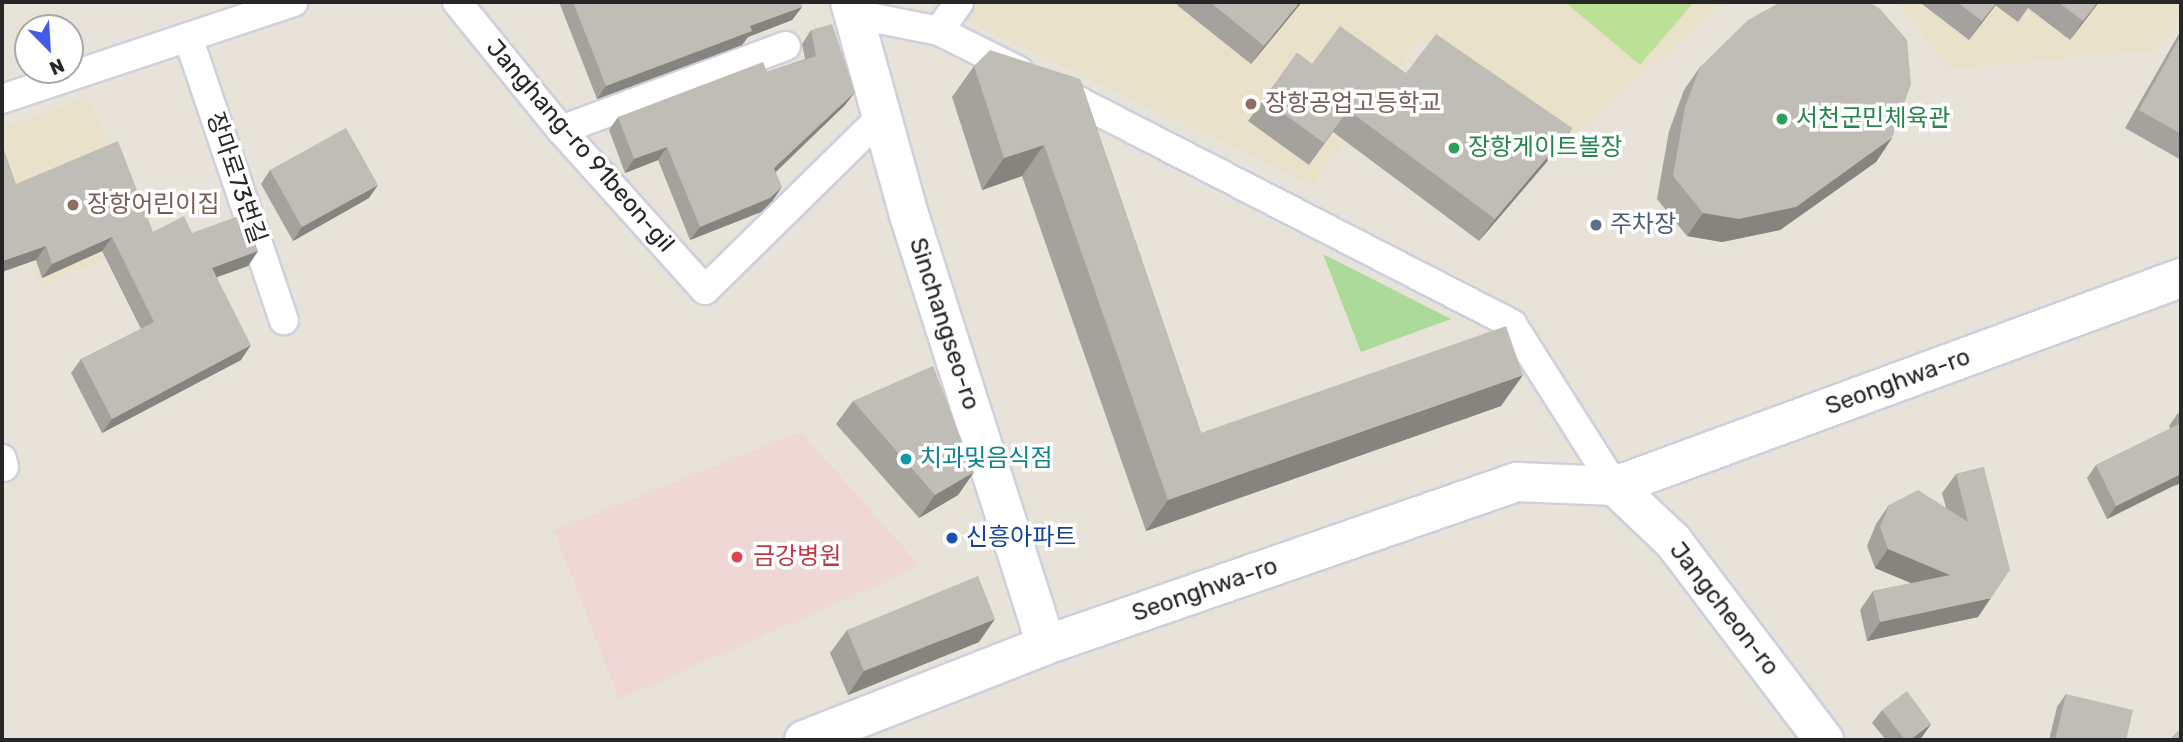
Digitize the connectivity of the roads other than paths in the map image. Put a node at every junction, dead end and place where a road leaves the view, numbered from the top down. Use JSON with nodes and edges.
{"nodes":[{"id":1,"x":293,"y":2,"type":"edge"},
{"id":2,"x":457,"y":2,"type":"edge"},
{"id":3,"x":959,"y":2,"type":"edge"},
{"id":4,"x":852,"y":8,"type":"edge"},
{"id":5,"x":939,"y":31,"type":"junction"},
{"id":6,"x":188,"y":37,"type":"junction"},
{"id":7,"x":786,"y":46,"type":"dead end"},
{"id":8,"x":2,"y":99,"type":"edge"},
{"id":9,"x":885,"y":113,"type":"junction"},
{"id":10,"x":561,"y":130,"type":"junction"},
{"id":11,"x":2181,"y":278,"type":"edge"},
{"id":12,"x":284,"y":320,"type":"dead end"},
{"id":13,"x":1615,"y":486,"type":"junction"},
{"id":14,"x":1046,"y":645,"type":"junction"},
{"id":15,"x":804,"y":740,"type":"edge"},
{"id":16,"x":1824,"y":740,"type":"edge"}],
"edges":[{"from":1,"to":6,"type":"street"},
{"from":2,"to":10,"type":"street","name":"Janghang-ro 91beon-gil"},
{"from":3,"to":5,"type":"street"},
{"from":4,"to":5,"type":"street"},
{"from":4,"to":9,"type":"main road","name":"Sinchangseo-ro"},
{"from":5,"to":13,"type":"street"},
{"from":6,"to":8,"type":"street"},
{"from":6,"to":12,"type":"street","name":"장마로73번길"},
{"from":7,"to":10,"type":"street"},
{"from":9,"to":10,"type":"street","name":"Janghang-ro 91beon-gil"},
{"from":9,"to":14,"type":"main road","name":"Sinchangseo-ro"},
{"from":11,"to":13,"type":"main road","name":"Seonghwa-ro"},
{"from":13,"to":14,"type":"main road","name":"Seonghwa-ro"},
{"from":13,"to":16,"type":"main road","name":"Jangcheon-ro"},
{"from":14,"to":15,"type":"main road","name":"Seonghwa-ro"}]}
